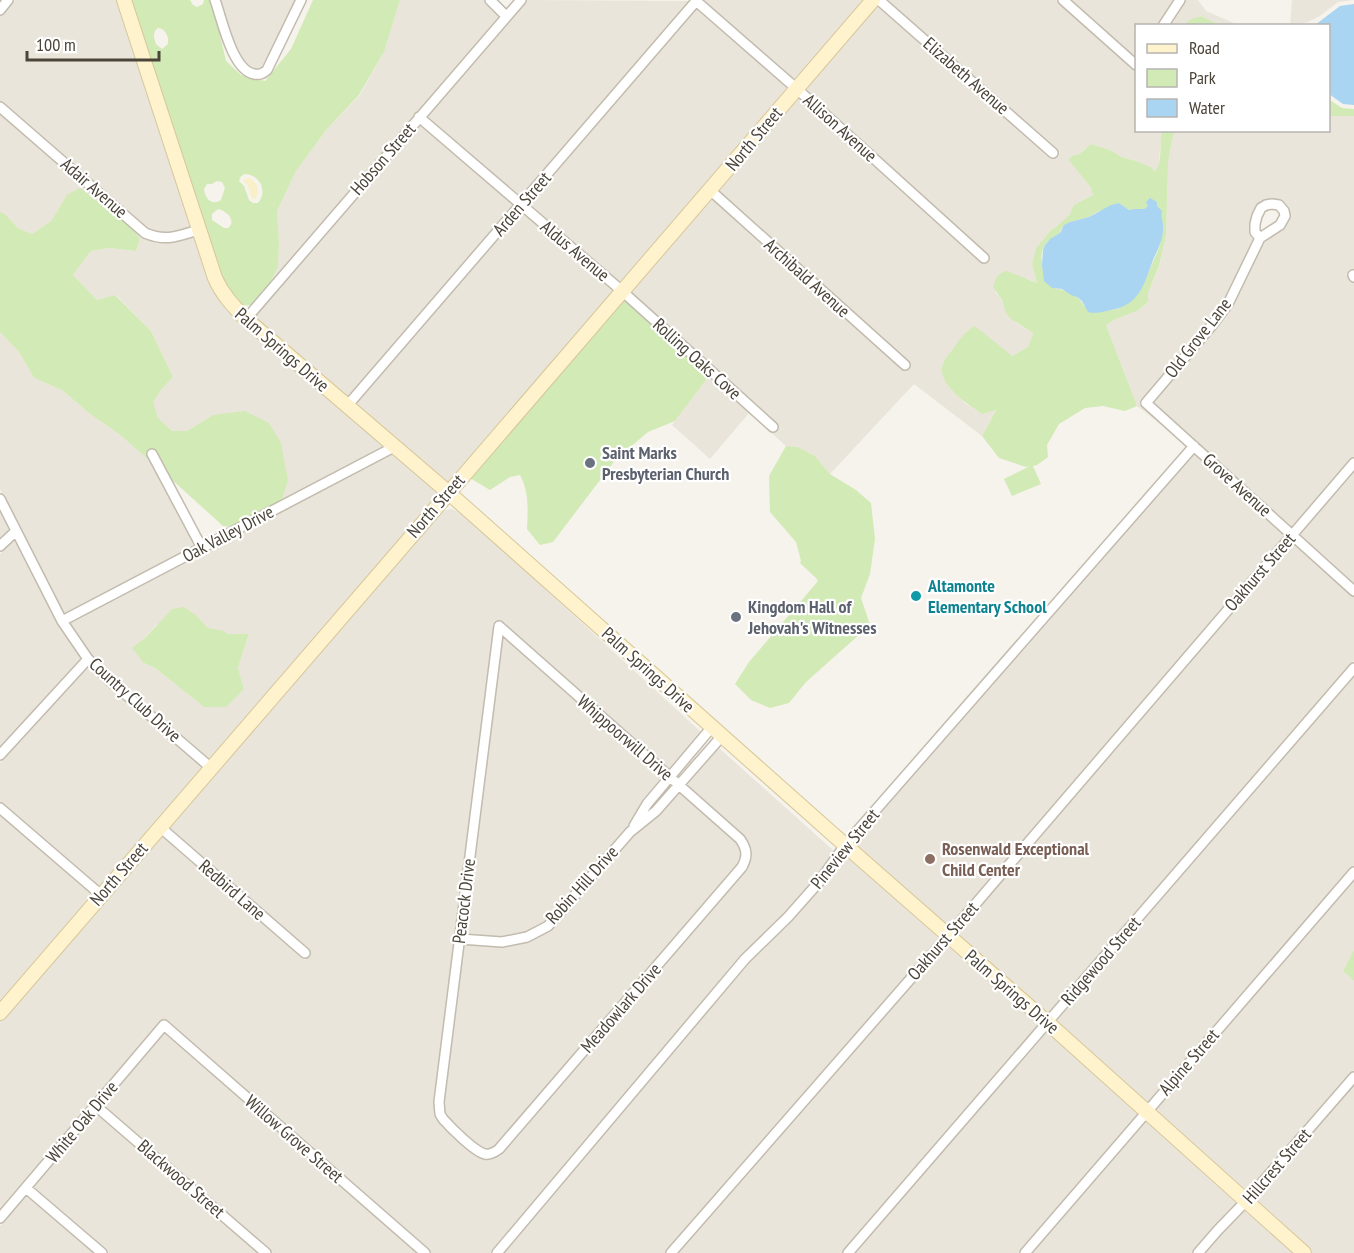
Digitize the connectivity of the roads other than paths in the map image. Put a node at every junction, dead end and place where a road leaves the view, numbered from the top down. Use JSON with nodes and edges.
{"nodes":[{"id":1,"x":8,"y":0,"type":"edge"},
{"id":2,"x":124,"y":0,"type":"edge"},
{"id":3,"x":215,"y":0,"type":"edge"},
{"id":4,"x":301,"y":0,"type":"edge"},
{"id":5,"x":490,"y":0,"type":"edge"},
{"id":6,"x":521,"y":0,"type":"edge"},
{"id":7,"x":696,"y":0,"type":"edge"},
{"id":8,"x":873,"y":0,"type":"edge"},
{"id":9,"x":879,"y":0,"type":"edge"},
{"id":10,"x":1063,"y":0,"type":"edge"},
{"id":11,"x":1180,"y":0,"type":"edge"},
{"id":12,"x":0,"y":10,"type":"edge"},
{"id":13,"x":506,"y":16,"type":"junction"},
{"id":14,"x":1164,"y":24,"type":"edge"},
{"id":15,"x":1135,"y":63,"type":"edge"},
{"id":16,"x":796,"y":89,"type":"junction"},
{"id":17,"x":0,"y":107,"type":"edge"},
{"id":18,"x":419,"y":117,"type":"junction"},
{"id":19,"x":1053,"y":153,"type":"dead end"},
{"id":20,"x":710,"y":190,"type":"junction"},
{"id":21,"x":521,"y":205,"type":"junction"},
{"id":22,"x":198,"y":230,"type":"junction"},
{"id":23,"x":1260,"y":238,"type":"dead end"},
{"id":24,"x":984,"y":258,"type":"dead end"},
{"id":25,"x":622,"y":291,"type":"junction"},
{"id":26,"x":246,"y":319,"type":"junction"},
{"id":27,"x":904,"y":365,"type":"dead end"},
{"id":28,"x":1146,"y":403,"type":"joint"},
{"id":29,"x":347,"y":406,"type":"junction"},
{"id":30,"x":773,"y":427,"type":"dead end"},
{"id":31,"x":1194,"y":446,"type":"junction"},
{"id":32,"x":394,"y":447,"type":"junction"},
{"id":33,"x":152,"y":454,"type":"dead end"},
{"id":34,"x":1354,"y":463,"type":"edge"},
{"id":35,"x":449,"y":493,"type":"junction"},
{"id":36,"x":0,"y":499,"type":"edge"},
{"id":37,"x":16,"y":531,"type":"junction"},
{"id":38,"x":1292,"y":535,"type":"junction"},
{"id":39,"x":0,"y":546,"type":"edge"},
{"id":40,"x":202,"y":548,"type":"junction"},
{"id":41,"x":1354,"y":591,"type":"edge"},
{"id":42,"x":62,"y":621,"type":"junction"},
{"id":43,"x":499,"y":626,"type":"joint"},
{"id":44,"x":88,"y":659,"type":"junction"},
{"id":45,"x":1354,"y":668,"type":"edge"},
{"id":46,"x":717,"y":732,"type":"junction"},
{"id":47,"x":0,"y":755,"type":"edge"},
{"id":48,"x":210,"y":767,"type":"junction"},
{"id":49,"x":669,"y":777,"type":"junction"},
{"id":50,"x":679,"y":786,"type":"junction"},
{"id":51,"x":0,"y":808,"type":"edge"},
{"id":52,"x":160,"y":827,"type":"junction"},
{"id":53,"x":630,"y":832,"type":"junction"},
{"id":54,"x":845,"y":845,"type":"junction"},
{"id":55,"x":747,"y":853,"type":"joint"},
{"id":56,"x":1354,"y":872,"type":"edge"},
{"id":57,"x":101,"y":895,"type":"junction"},
{"id":58,"x":948,"y":936,"type":"junction"},
{"id":59,"x":460,"y":939,"type":"junction"},
{"id":60,"x":304,"y":953,"type":"dead end"},
{"id":61,"x":0,"y":1012,"type":"edge"},
{"id":62,"x":1048,"y":1023,"type":"junction"},
{"id":63,"x":164,"y":1025,"type":"joint"},
{"id":64,"x":1354,"y":1077,"type":"edge"},
{"id":65,"x":96,"y":1106,"type":"junction"},
{"id":66,"x":1147,"y":1112,"type":"junction"},
{"id":67,"x":486,"y":1154,"type":"joint"},
{"id":68,"x":26,"y":1188,"type":"junction"},
{"id":69,"x":1247,"y":1200,"type":"junction"},
{"id":70,"x":0,"y":1218,"type":"edge"},
{"id":71,"x":102,"y":1253,"type":"edge"},
{"id":72,"x":266,"y":1253,"type":"edge"},
{"id":73,"x":425,"y":1253,"type":"edge"},
{"id":74,"x":497,"y":1253,"type":"edge"},
{"id":75,"x":672,"y":1253,"type":"edge"},
{"id":76,"x":848,"y":1253,"type":"edge"},
{"id":77,"x":1025,"y":1253,"type":"edge"},
{"id":78,"x":1198,"y":1253,"type":"edge"},
{"id":79,"x":1304,"y":1253,"type":"edge"}],
"edges":[{"from":1,"to":12,"type":"street"},
{"from":2,"to":22,"type":"street","name":"Palm Springs Drive"},
{"from":3,"to":4,"type":"street"},
{"from":5,"to":13,"type":"street"},
{"from":6,"to":13,"type":"street","name":"Hobson Street"},
{"from":7,"to":16,"type":"street","name":"Allison Avenue"},
{"from":7,"to":21,"type":"street","name":"Arden Street"},
{"from":8,"to":16,"type":"street","name":"North Street"},
{"from":9,"to":19,"type":"street","name":"Elizabeth Avenue"},
{"from":10,"to":15,"type":"street"},
{"from":11,"to":14,"type":"street"},
{"from":13,"to":18,"type":"street","name":"Hobson Street"},
{"from":16,"to":20,"type":"street","name":"North Street"},
{"from":16,"to":24,"type":"street","name":"Allison Avenue"},
{"from":17,"to":22,"type":"street","name":"Adair Avenue"},
{"from":18,"to":21,"type":"street","name":"Aldus Avenue"},
{"from":18,"to":26,"type":"street","name":"Hobson Street"},
{"from":20,"to":25,"type":"street","name":"North Street"},
{"from":20,"to":27,"type":"street","name":"Archibald Avenue"},
{"from":21,"to":25,"type":"street","name":"Aldus Avenue"},
{"from":21,"to":29,"type":"street","name":"Arden Street"},
{"from":22,"to":26,"type":"street","name":"Palm Springs Drive"},
{"from":23,"to":28,"type":"street","name":"Old Grove Lane"},
{"from":25,"to":30,"type":"street","name":"Rolling Oaks Cove"},
{"from":25,"to":35,"type":"street","name":"North Street"},
{"from":26,"to":29,"type":"street","name":"Palm Springs Drive"},
{"from":28,"to":31,"type":"street","name":"Grove Avenue"},
{"from":29,"to":32,"type":"street","name":"Palm Springs Drive"},
{"from":31,"to":38,"type":"street","name":"Grove Avenue"},
{"from":31,"to":54,"type":"street","name":"Pineview Street"},
{"from":32,"to":35,"type":"street","name":"Palm Springs Drive"},
{"from":32,"to":40,"type":"street","name":"Oak Valley Drive"},
{"from":33,"to":40,"type":"street"},
{"from":34,"to":38,"type":"street","name":"Oakhurst Street"},
{"from":35,"to":46,"type":"street","name":"Palm Springs Drive"},
{"from":35,"to":48,"type":"street","name":"North Street"},
{"from":36,"to":37,"type":"street","name":"Country Club Drive"},
{"from":37,"to":39,"type":"street"},
{"from":37,"to":42,"type":"street","name":"Country Club Drive"},
{"from":38,"to":41,"type":"street","name":"Grove Avenue"},
{"from":38,"to":58,"type":"street","name":"Oakhurst Street"},
{"from":40,"to":42,"type":"street","name":"Oak Valley Drive"},
{"from":42,"to":44,"type":"street","name":"Country Club Drive"},
{"from":43,"to":49,"type":"street","name":"Whippoorwill Drive"},
{"from":43,"to":59,"type":"street","name":"Peacock Drive"},
{"from":44,"to":47,"type":"street"},
{"from":44,"to":48,"type":"street","name":"Country Club Drive"},
{"from":45,"to":62,"type":"street","name":"Ridgewood Street"},
{"from":46,"to":49,"type":"street","name":"Robin Hill Drive"},
{"from":46,"to":50,"type":"street","name":"Robin Hill Drive"},
{"from":46,"to":54,"type":"street","name":"Palm Springs Drive"},
{"from":48,"to":52,"type":"street","name":"North Street"},
{"from":49,"to":50,"type":"street","name":"Whippoorwill Drive"},
{"from":49,"to":53,"type":"street","name":"Robin Hill Drive"},
{"from":50,"to":53,"type":"street","name":"Robin Hill Drive"},
{"from":50,"to":55,"type":"street","name":"Whippoorwill Drive"},
{"from":51,"to":57,"type":"street"},
{"from":52,"to":57,"type":"street","name":"North Street"},
{"from":52,"to":60,"type":"street","name":"Redbird Lane"},
{"from":53,"to":59,"type":"street","name":"Robin Hill Drive"},
{"from":54,"to":58,"type":"street","name":"Palm Springs Drive"},
{"from":54,"to":74,"type":"street","name":"Pineview Street"},
{"from":55,"to":67,"type":"street","name":"Meadowlark Drive"},
{"from":56,"to":66,"type":"street","name":"Alpine Street"},
{"from":57,"to":61,"type":"street","name":"North Street"},
{"from":58,"to":62,"type":"street","name":"Palm Springs Drive"},
{"from":58,"to":75,"type":"street","name":"Oakhurst Street"},
{"from":59,"to":67,"type":"street","name":"Peacock Drive"},
{"from":62,"to":66,"type":"street","name":"Palm Springs Drive"},
{"from":62,"to":76,"type":"street","name":"Ridgewood Street"},
{"from":63,"to":65,"type":"street","name":"White Oak Drive"},
{"from":63,"to":73,"type":"street","name":"Willow Grove Street"},
{"from":64,"to":69,"type":"street","name":"Hillcrest Street"},
{"from":65,"to":68,"type":"street","name":"White Oak Drive"},
{"from":65,"to":72,"type":"street","name":"Blackwood Street"},
{"from":66,"to":69,"type":"street","name":"Palm Springs Drive"},
{"from":66,"to":77,"type":"street","name":"Alpine Street"},
{"from":68,"to":70,"type":"street","name":"White Oak Drive"},
{"from":68,"to":71,"type":"street"},
{"from":69,"to":78,"type":"street","name":"Hillcrest Street"},
{"from":69,"to":79,"type":"street","name":"Palm Springs Drive"}]}
